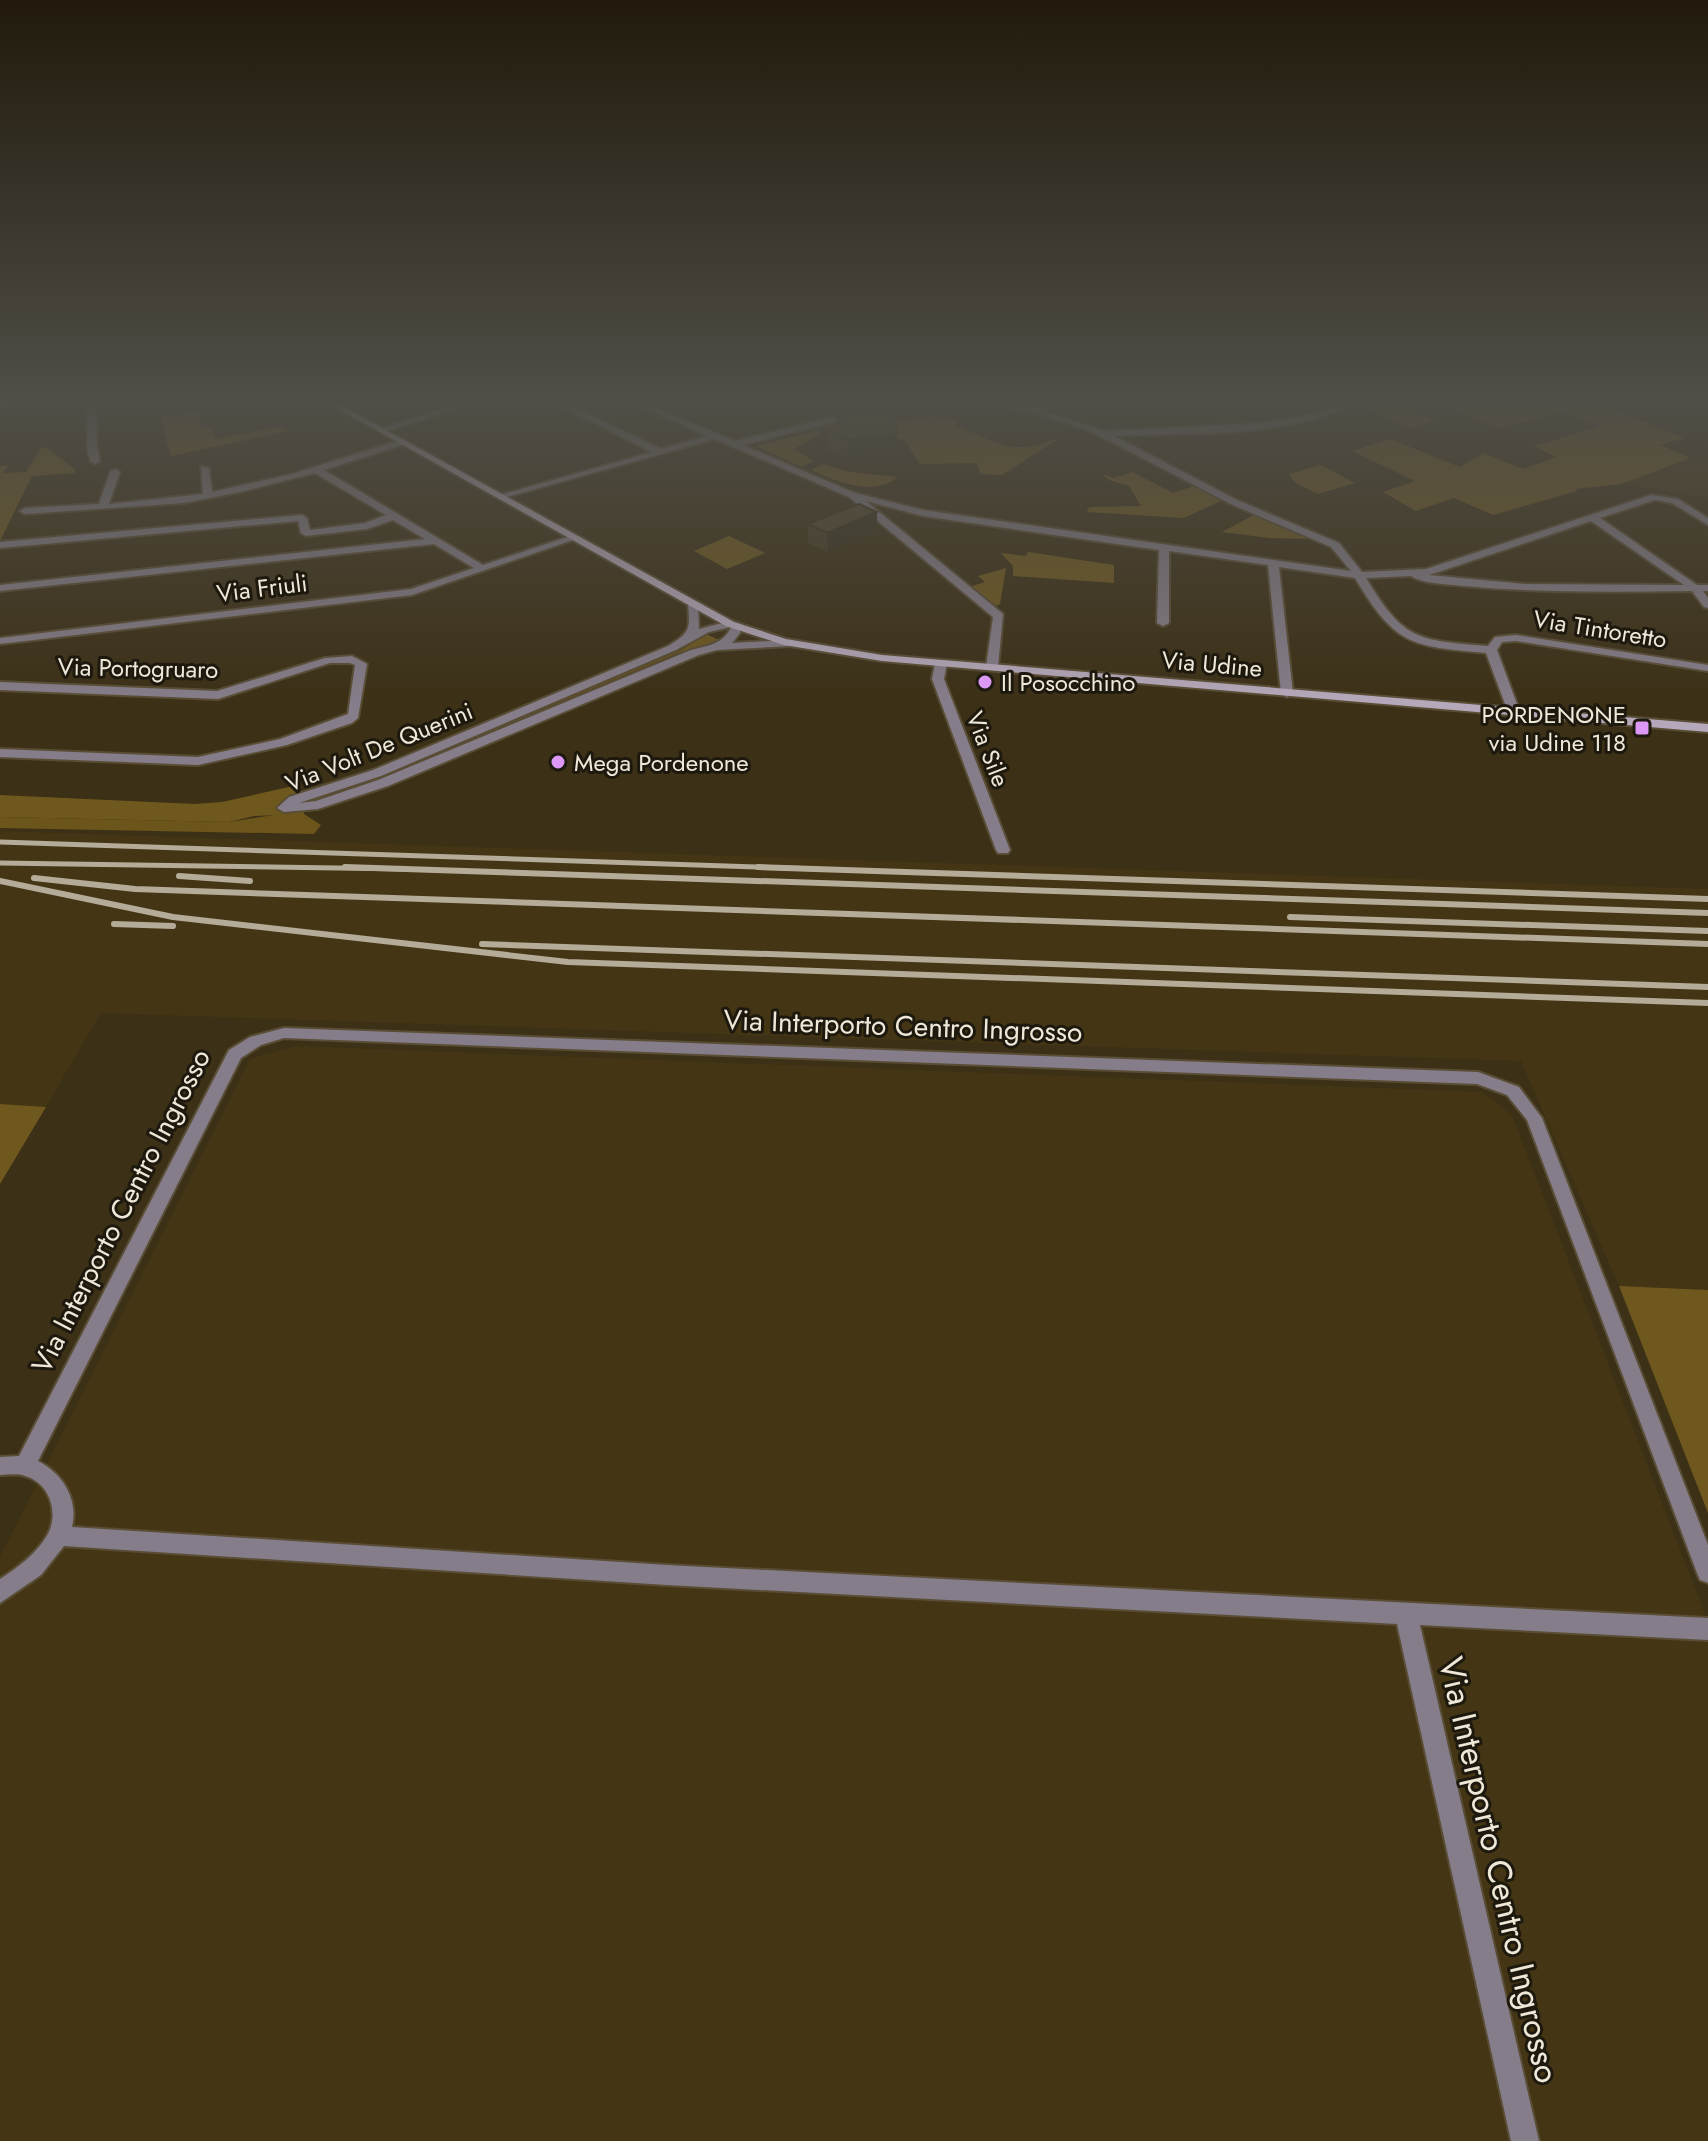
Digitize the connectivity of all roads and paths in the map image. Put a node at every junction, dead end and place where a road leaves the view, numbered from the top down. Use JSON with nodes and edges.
{"nodes":[{"id":1,"x":104,"y":503,"type":"edge"},
{"id":2,"x":142,"y":503,"type":"edge"},
{"id":3,"x":372,"y":503,"type":"edge"},
{"id":4,"x":513,"y":503,"type":"edge"},
{"id":5,"x":862,"y":503,"type":"edge"},
{"id":6,"x":883,"y":503,"type":"edge"},
{"id":7,"x":1236,"y":503,"type":"edge"},
{"id":8,"x":1637,"y":503,"type":"edge"},
{"id":9,"x":1678,"y":503,"type":"edge"},
{"id":10,"x":103,"y":507,"type":"junction"},
{"id":11,"x":25,"y":511,"type":"dead end"},
{"id":12,"x":394,"y":516,"type":"junction"},
{"id":13,"x":1593,"y":518,"type":"junction"},
{"id":14,"x":1708,"y":522,"type":"edge"},
{"id":15,"x":306,"y":533,"type":"junction"},
{"id":16,"x":574,"y":538,"type":"junction"},
{"id":17,"x":433,"y":541,"type":"junction"},
{"id":18,"x":0,"y":545,"type":"edge"},
{"id":19,"x":1164,"y":548,"type":"junction"},
{"id":20,"x":303,"y":555,"type":"junction"},
{"id":21,"x":1273,"y":563,"type":"junction"},
{"id":22,"x":481,"y":568,"type":"junction"},
{"id":23,"x":1359,"y":575,"type":"junction"},
{"id":24,"x":1406,"y":575,"type":"junction"},
{"id":25,"x":0,"y":588,"type":"edge"},
{"id":26,"x":1695,"y":588,"type":"junction"},
{"id":27,"x":1708,"y":588,"type":"edge"},
{"id":28,"x":693,"y":604,"type":"junction"},
{"id":29,"x":1708,"y":605,"type":"edge"},
{"id":30,"x":1163,"y":623,"type":"dead end"},
{"id":31,"x":733,"y":625,"type":"junction"},
{"id":32,"x":0,"y":641,"type":"edge"},
{"id":33,"x":684,"y":643,"type":"junction"},
{"id":34,"x":790,"y":643,"type":"junction"},
{"id":35,"x":706,"y":649,"type":"junction"},
{"id":36,"x":1491,"y":650,"type":"junction"},
{"id":37,"x":941,"y":663,"type":"junction"},
{"id":38,"x":992,"y":667,"type":"junction"},
{"id":39,"x":1708,"y":668,"type":"edge"},
{"id":40,"x":0,"y":686,"type":"edge"},
{"id":41,"x":1287,"y":693,"type":"junction"},
{"id":42,"x":1514,"y":712,"type":"junction"},
{"id":43,"x":1708,"y":730,"type":"edge"},
{"id":44,"x":444,"y":751,"type":"junction"},
{"id":45,"x":0,"y":753,"type":"edge"},
{"id":46,"x":1003,"y":850,"type":"dead end"},
{"id":47,"x":0,"y":1466,"type":"edge"},
{"id":48,"x":25,"y":1466,"type":"junction"},
{"id":49,"x":59,"y":1536,"type":"junction"},
{"id":50,"x":1708,"y":1573,"type":"edge"},
{"id":51,"x":0,"y":1592,"type":"edge"},
{"id":52,"x":1406,"y":1613,"type":"junction"},
{"id":53,"x":1708,"y":1629,"type":"edge"},
{"id":54,"x":1525,"y":2141,"type":"edge"}],
"edges":[{"from":1,"to":10,"type":"street"},
{"from":2,"to":10,"type":"street"},
{"from":3,"to":12,"type":"street"},
{"from":4,"to":16,"type":"main road","name":"Via Udine"},
{"from":5,"to":38,"type":"street"},
{"from":6,"to":19,"type":"street"},
{"from":7,"to":23,"type":"street"},
{"from":8,"to":13,"type":"street"},
{"from":9,"to":14,"type":"street"},
{"from":10,"to":11,"type":"street"},
{"from":12,"to":15,"type":"street"},
{"from":12,"to":17,"type":"street"},
{"from":13,"to":24,"type":"street"},
{"from":13,"to":26,"type":"street"},
{"from":15,"to":18,"type":"street"},
{"from":15,"to":20,"type":"street"},
{"from":16,"to":22,"type":"street","name":"Via Friuli"},
{"from":16,"to":28,"type":"main road","name":"Via Udine"},
{"from":17,"to":20,"type":"street"},
{"from":17,"to":22,"type":"street"},
{"from":19,"to":21,"type":"street"},
{"from":19,"to":30,"type":"street"},
{"from":20,"to":25,"type":"street"},
{"from":21,"to":23,"type":"street"},
{"from":21,"to":41,"type":"street"},
{"from":22,"to":32,"type":"street","name":"Via Friuli"},
{"from":23,"to":24,"type":"street"},
{"from":23,"to":36,"type":"street"},
{"from":24,"to":26,"type":"street"},
{"from":26,"to":27,"type":"street"},
{"from":26,"to":29,"type":"street"},
{"from":28,"to":31,"type":"main road","name":"Via Udine"},
{"from":28,"to":33,"type":"street"},
{"from":31,"to":33,"type":"street","name":"Via Volt De Querini"},
{"from":31,"to":34,"type":"main road","name":"Via Udine"},
{"from":31,"to":35,"type":"street","name":"Via Volt De Querini"},
{"from":33,"to":44,"type":"street","name":"Via Volt De Querini"},
{"from":34,"to":35,"type":"street","name":"Via Volt De Querini"},
{"from":34,"to":37,"type":"main road","name":"Via Udine"},
{"from":35,"to":44,"type":"street","name":"Via Volt De Querini"},
{"from":36,"to":39,"type":"street","name":"Via Tintoretto"},
{"from":36,"to":42,"type":"street"},
{"from":37,"to":38,"type":"main road","name":"Via Udine"},
{"from":37,"to":46,"type":"street","name":"Via Sile"},
{"from":38,"to":41,"type":"main road","name":"Via Udine"},
{"from":40,"to":45,"type":"street","name":"Via Portogruaro"},
{"from":41,"to":42,"type":"main road","name":"Via Udine"},
{"from":42,"to":43,"type":"main road","name":"Via Udine"},
{"from":44,"to":44,"type":"street","name":"Via Volt De Querini"},
{"from":47,"to":48,"type":"street"},
{"from":48,"to":49,"type":"street"},
{"from":48,"to":50,"type":"street","name":"Via Interporto Centro Ingrosso"},
{"from":49,"to":51,"type":"street"},
{"from":49,"to":52,"type":"street","name":"Via Interporto Centro Ingrosso"},
{"from":52,"to":53,"type":"street","name":"Via Interporto Centro Ingrosso"},
{"from":52,"to":54,"type":"street","name":"Via Interporto Centro Ingrosso"}]}
